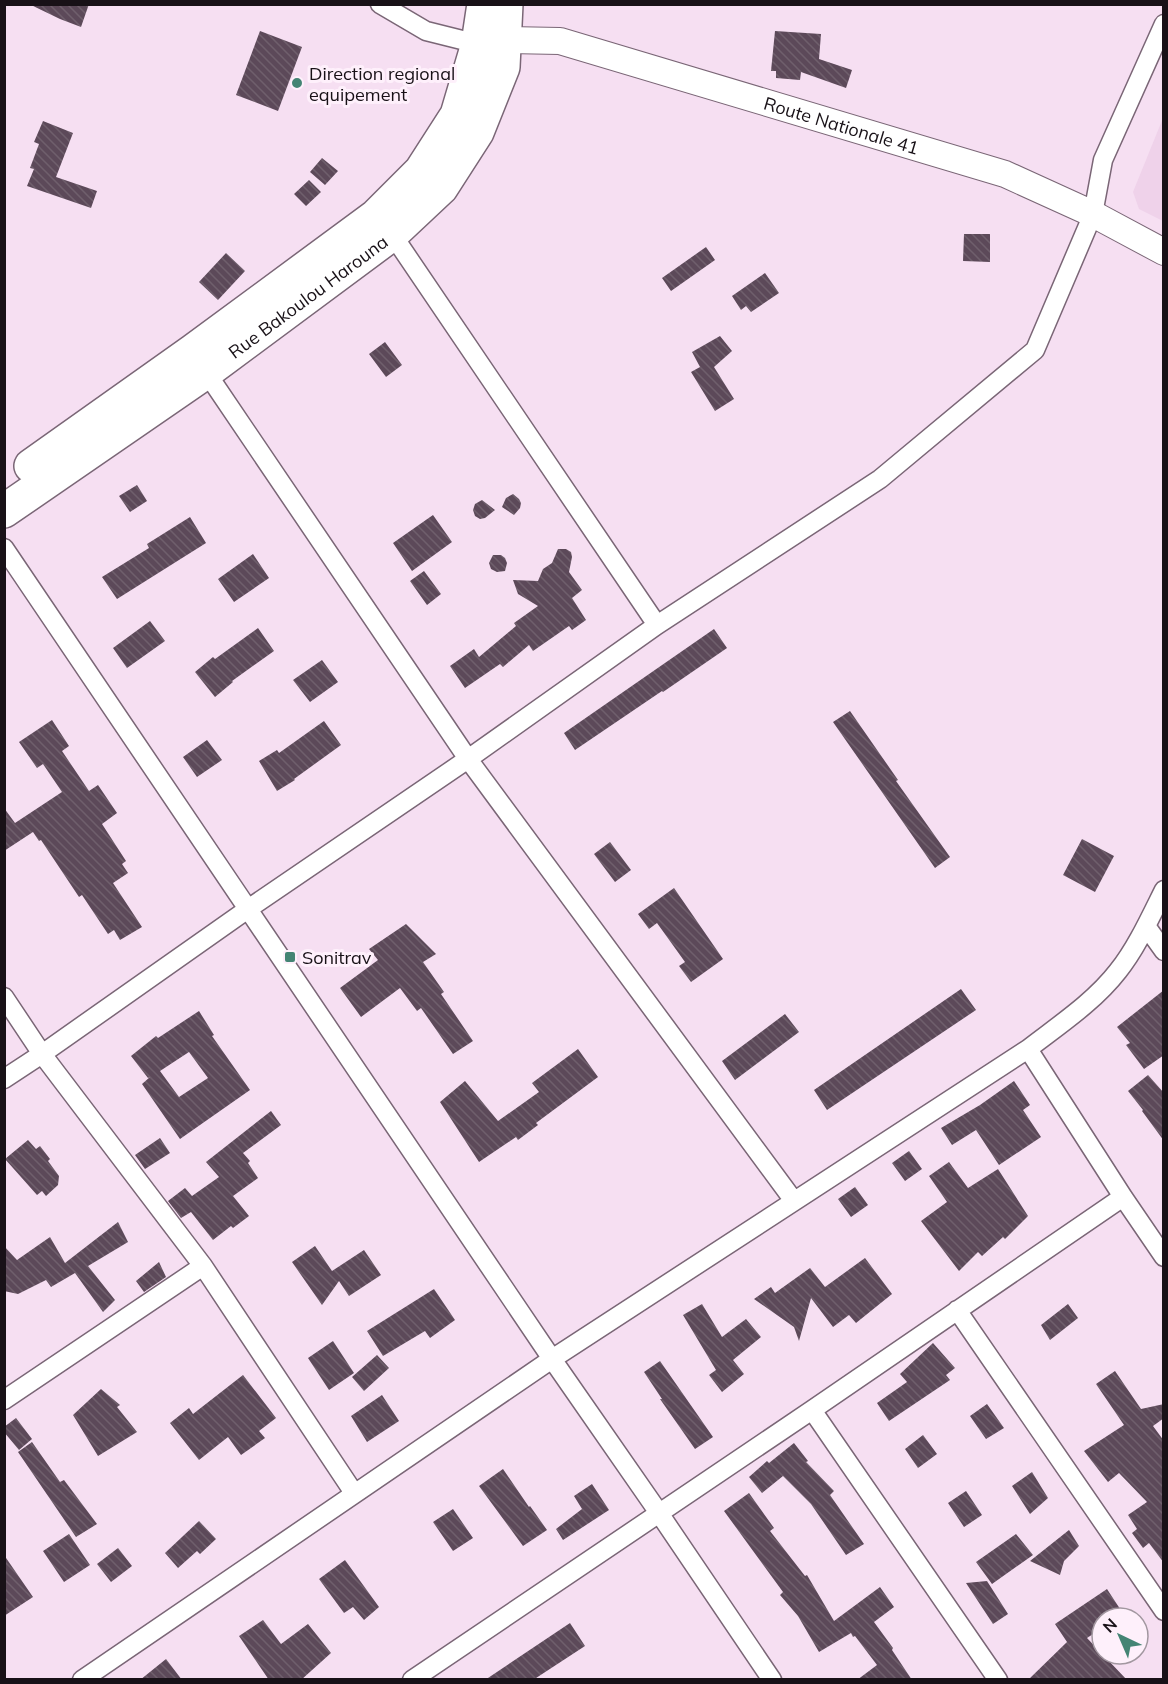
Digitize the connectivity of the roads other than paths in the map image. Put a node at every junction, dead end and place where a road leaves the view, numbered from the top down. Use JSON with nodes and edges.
{"nodes":[{"id":1,"x":380,"y":4,"type":"edge"},
{"id":2,"x":484,"y":4,"type":"edge"},
{"id":3,"x":507,"y":4,"type":"edge"},
{"id":4,"x":1164,"y":24,"type":"edge"},
{"id":5,"x":491,"y":42,"type":"junction"},
{"id":6,"x":1093,"y":214,"type":"junction"},
{"id":7,"x":392,"y":234,"type":"junction"},
{"id":8,"x":1164,"y":252,"type":"edge"},
{"id":9,"x":206,"y":372,"type":"junction"},
{"id":10,"x":4,"y":485,"type":"edge"},
{"id":11,"x":4,"y":512,"type":"edge"},
{"id":12,"x":4,"y":548,"type":"edge"},
{"id":13,"x":657,"y":625,"type":"junction"},
{"id":14,"x":468,"y":759,"type":"junction"},
{"id":15,"x":1164,"y":890,"type":"edge"},
{"id":16,"x":248,"y":909,"type":"junction"},
{"id":17,"x":1146,"y":926,"type":"junction"},
{"id":18,"x":1164,"y":951,"type":"edge"},
{"id":19,"x":4,"y":997,"type":"edge"},
{"id":20,"x":1028,"y":1049,"type":"junction"},
{"id":21,"x":42,"y":1054,"type":"junction"},
{"id":22,"x":4,"y":1079,"type":"edge"},
{"id":23,"x":1123,"y":1197,"type":"junction"},
{"id":24,"x":794,"y":1201,"type":"junction"},
{"id":25,"x":1164,"y":1257,"type":"edge"},
{"id":26,"x":203,"y":1266,"type":"junction"},
{"id":27,"x":957,"y":1310,"type":"junction"},
{"id":28,"x":552,"y":1359,"type":"junction"},
{"id":29,"x":4,"y":1400,"type":"edge"},
{"id":30,"x":812,"y":1410,"type":"junction"},
{"id":31,"x":354,"y":1493,"type":"junction"},
{"id":32,"x":659,"y":1513,"type":"junction"},
{"id":33,"x":1164,"y":1611,"type":"edge"},
{"id":34,"x":82,"y":1680,"type":"edge"},
{"id":35,"x":412,"y":1680,"type":"edge"},
{"id":36,"x":772,"y":1680,"type":"edge"},
{"id":37,"x":998,"y":1680,"type":"edge"}],
"edges":[{"from":1,"to":5,"type":"street"},
{"from":2,"to":5,"type":"highway","name":"Rue Bakoulou Harouna"},
{"from":3,"to":5,"type":"highway","name":"Rue Bakoulou Harouna"},
{"from":4,"to":6,"type":"street"},
{"from":5,"to":6,"type":"street","name":"Route Nationale 41"},
{"from":5,"to":7,"type":"highway","name":"Rue Bakoulou Harouna"},
{"from":5,"to":10,"type":"highway","name":"Rue Bakoulou Harouna"},
{"from":6,"to":8,"type":"street","name":"Route Nationale 41"},
{"from":6,"to":13,"type":"street"},
{"from":7,"to":9,"type":"highway","name":"Rue Bakoulou Harouna"},
{"from":7,"to":13,"type":"street"},
{"from":9,"to":11,"type":"highway","name":"Rue Bakoulou Harouna"},
{"from":9,"to":14,"type":"street"},
{"from":12,"to":16,"type":"street"},
{"from":13,"to":14,"type":"street"},
{"from":14,"to":16,"type":"street"},
{"from":14,"to":24,"type":"street"},
{"from":15,"to":17,"type":"street"},
{"from":16,"to":21,"type":"street"},
{"from":16,"to":28,"type":"street"},
{"from":17,"to":18,"type":"street"},
{"from":17,"to":20,"type":"street"},
{"from":19,"to":21,"type":"street"},
{"from":20,"to":23,"type":"street"},
{"from":20,"to":24,"type":"street"},
{"from":21,"to":22,"type":"street"},
{"from":21,"to":26,"type":"street"},
{"from":23,"to":25,"type":"street"},
{"from":23,"to":27,"type":"street"},
{"from":24,"to":28,"type":"street"},
{"from":26,"to":29,"type":"street"},
{"from":26,"to":31,"type":"street"},
{"from":27,"to":30,"type":"street"},
{"from":27,"to":33,"type":"street"},
{"from":28,"to":31,"type":"street"},
{"from":28,"to":32,"type":"street"},
{"from":30,"to":32,"type":"street"},
{"from":30,"to":37,"type":"street"},
{"from":31,"to":34,"type":"street"},
{"from":32,"to":35,"type":"street"},
{"from":32,"to":36,"type":"street"}]}
